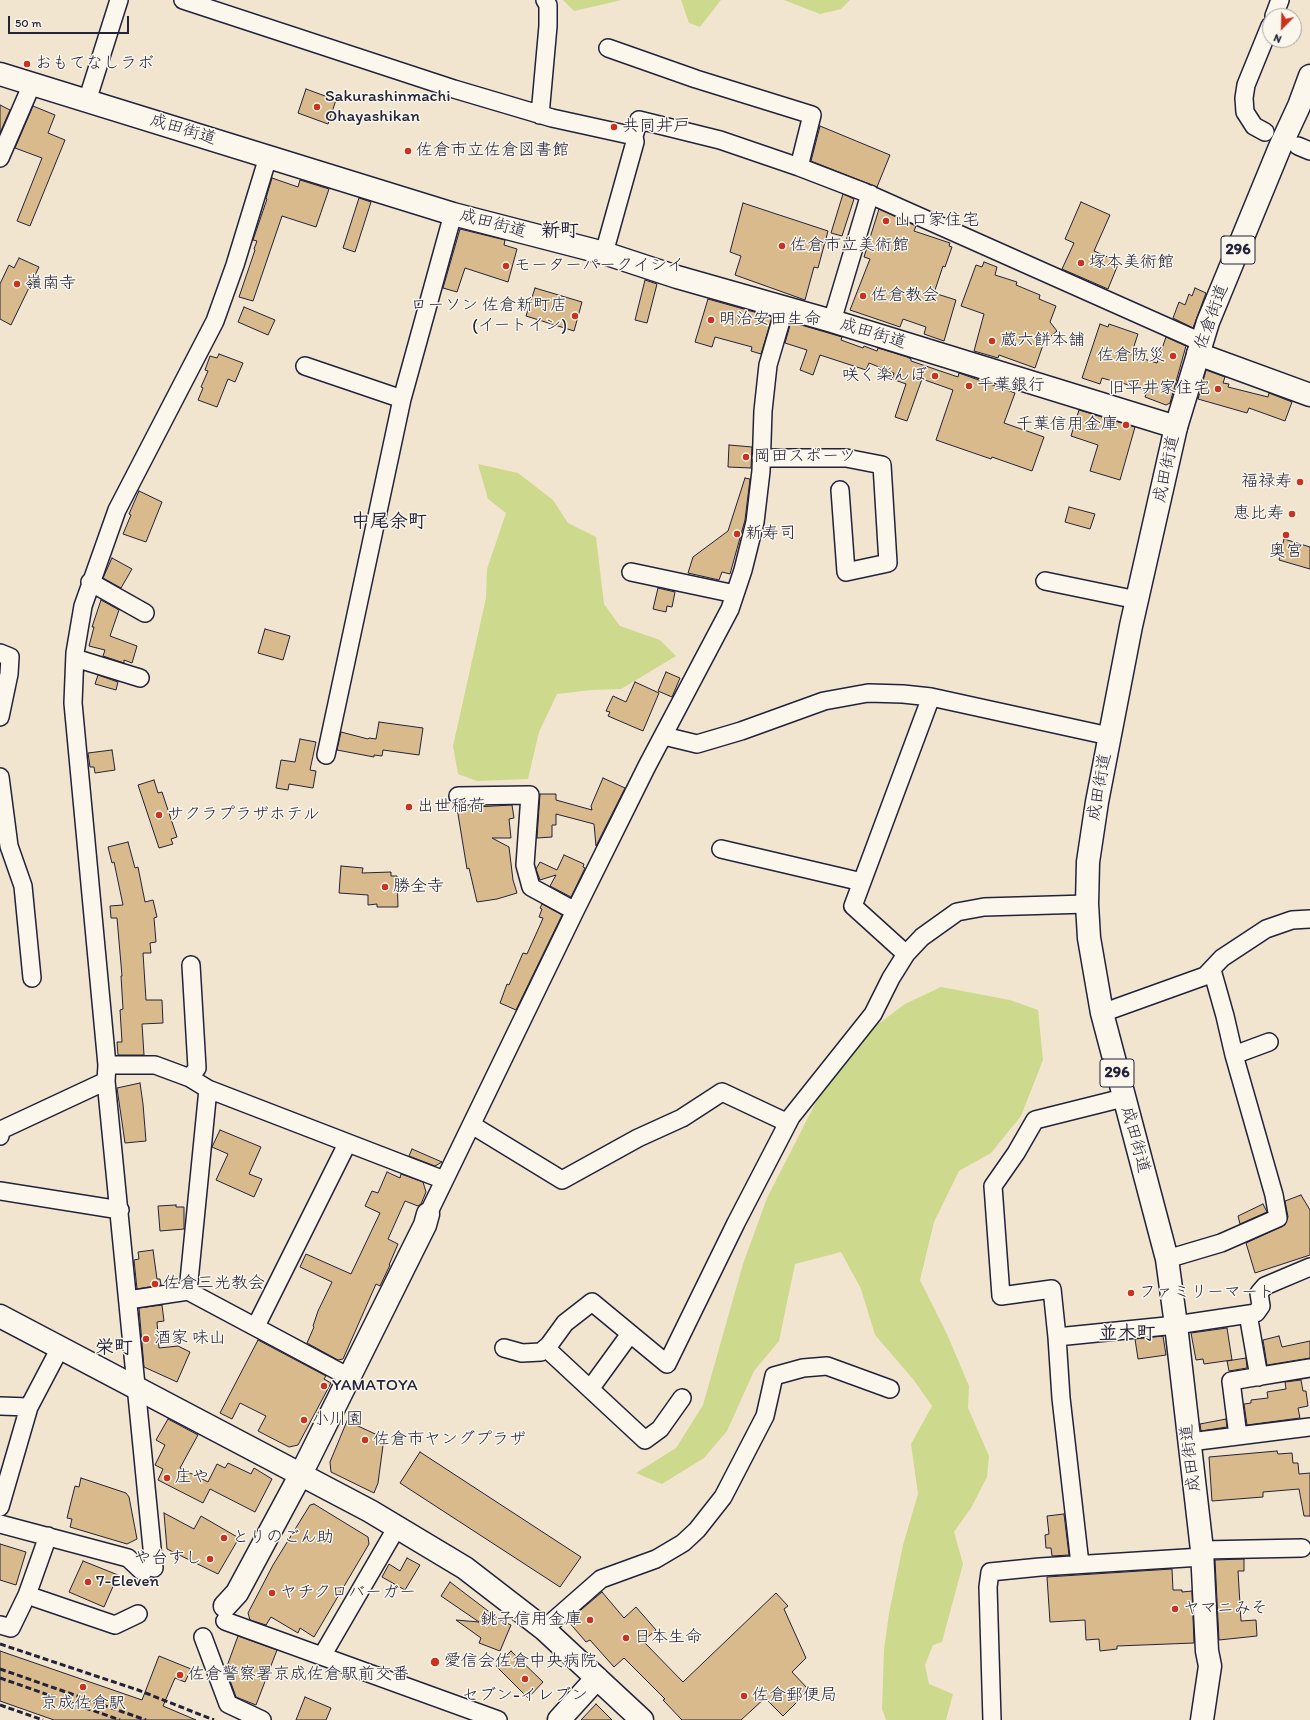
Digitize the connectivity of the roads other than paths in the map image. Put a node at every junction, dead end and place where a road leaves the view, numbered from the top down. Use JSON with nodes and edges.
{"nodes":[{"id":1,"x":118,"y":0,"type":"edge"},
{"id":2,"x":183,"y":0,"type":"edge"},
{"id":3,"x":546,"y":0,"type":"edge"},
{"id":4,"x":1262,"y":46,"type":"edge"},
{"id":5,"x":608,"y":48,"type":"dead end"},
{"id":6,"x":0,"y":74,"type":"edge"},
{"id":7,"x":1310,"y":76,"type":"edge"},
{"id":8,"x":32,"y":84,"type":"junction"},
{"id":9,"x":87,"y":101,"type":"junction"},
{"id":10,"x":1305,"y":108,"type":"edge"},
{"id":11,"x":540,"y":115,"type":"junction"},
{"id":12,"x":1265,"y":132,"type":"dead end"},
{"id":13,"x":634,"y":136,"type":"junction"},
{"id":14,"x":268,"y":157,"type":"junction"},
{"id":15,"x":0,"y":158,"type":"edge"},
{"id":16,"x":799,"y":167,"type":"junction"},
{"id":17,"x":870,"y":194,"type":"junction"},
{"id":18,"x":453,"y":214,"type":"junction"},
{"id":19,"x":604,"y":253,"type":"junction"},
{"id":20,"x":785,"y":308,"type":"junction"},
{"id":21,"x":832,"y":321,"type":"junction"},
{"id":22,"x":1199,"y":348,"type":"junction"},
{"id":23,"x":305,"y":366,"type":"dead end"},
{"id":24,"x":1310,"y":395,"type":"edge"},
{"id":25,"x":402,"y":399,"type":"junction"},
{"id":26,"x":1176,"y":427,"type":"junction"},
{"id":27,"x":761,"y":458,"type":"junction"},
{"id":28,"x":840,"y":490,"type":"dead end"},
{"id":29,"x":631,"y":572,"type":"dead end"},
{"id":30,"x":1045,"y":581,"type":"dead end"},
{"id":31,"x":90,"y":582,"type":"junction"},
{"id":32,"x":735,"y":594,"type":"junction"},
{"id":33,"x":1137,"y":600,"type":"junction"},
{"id":34,"x":144,"y":613,"type":"dead end"},
{"id":35,"x":0,"y":653,"type":"edge"},
{"id":36,"x":75,"y":658,"type":"junction"},
{"id":37,"x":140,"y":678,"type":"dead end"},
{"id":38,"x":931,"y":697,"type":"junction"},
{"id":39,"x":0,"y":717,"type":"edge"},
{"id":40,"x":664,"y":736,"type":"junction"},
{"id":41,"x":1109,"y":736,"type":"junction"},
{"id":42,"x":326,"y":755,"type":"dead end"},
{"id":43,"x":0,"y":777,"type":"edge"},
{"id":44,"x":458,"y":796,"type":"dead end"},
{"id":45,"x":721,"y":849,"type":"dead end"},
{"id":46,"x":862,"y":882,"type":"junction"},
{"id":47,"x":1087,"y":904,"type":"junction"},
{"id":48,"x":575,"y":911,"type":"junction"},
{"id":49,"x":1310,"y":919,"type":"edge"},
{"id":50,"x":906,"y":954,"type":"junction"},
{"id":51,"x":192,"y":965,"type":"dead end"},
{"id":52,"x":1212,"y":970,"type":"junction"},
{"id":53,"x":32,"y":978,"type":"dead end"},
{"id":54,"x":1102,"y":1013,"type":"junction"},
{"id":55,"x":1269,"y":1042,"type":"dead end"},
{"id":56,"x":1234,"y":1055,"type":"junction"},
{"id":57,"x":107,"y":1073,"type":"junction"},
{"id":58,"x":190,"y":1078,"type":"junction"},
{"id":59,"x":208,"y":1089,"type":"junction"},
{"id":60,"x":1123,"y":1098,"type":"junction"},
{"id":61,"x":788,"y":1123,"type":"junction"},
{"id":62,"x":472,"y":1125,"type":"junction"},
{"id":63,"x":0,"y":1136,"type":"edge"},
{"id":64,"x":348,"y":1144,"type":"junction"},
{"id":65,"x":444,"y":1180,"type":"junction"},
{"id":66,"x":0,"y":1191,"type":"edge"},
{"id":67,"x":120,"y":1210,"type":"junction"},
{"id":68,"x":428,"y":1214,"type":"joint"},
{"id":69,"x":1167,"y":1260,"type":"junction"},
{"id":70,"x":1310,"y":1267,"type":"edge"},
{"id":71,"x":188,"y":1291,"type":"junction"},
{"id":72,"x":128,"y":1300,"type":"junction"},
{"id":73,"x":1248,"y":1314,"type":"junction"},
{"id":74,"x":0,"y":1316,"type":"edge"},
{"id":75,"x":256,"y":1326,"type":"junction"},
{"id":76,"x":1176,"y":1326,"type":"junction"},
{"id":77,"x":630,"y":1334,"type":"junction"},
{"id":78,"x":1057,"y":1337,"type":"junction"},
{"id":79,"x":60,"y":1348,"type":"junction"},
{"id":80,"x":504,"y":1348,"type":"dead end"},
{"id":81,"x":546,"y":1348,"type":"junction"},
{"id":82,"x":1310,"y":1368,"type":"edge"},
{"id":83,"x":350,"y":1377,"type":"junction"},
{"id":84,"x":1259,"y":1377,"type":"junction"},
{"id":85,"x":137,"y":1388,"type":"junction"},
{"id":86,"x":590,"y":1389,"type":"junction"},
{"id":87,"x":890,"y":1389,"type":"dead end"},
{"id":88,"x":682,"y":1398,"type":"dead end"},
{"id":89,"x":0,"y":1406,"type":"edge"},
{"id":90,"x":29,"y":1407,"type":"junction"},
{"id":91,"x":1310,"y":1427,"type":"edge"},
{"id":92,"x":1238,"y":1436,"type":"junction"},
{"id":93,"x":1190,"y":1442,"type":"junction"},
{"id":94,"x":301,"y":1474,"type":"junction"},
{"id":95,"x":0,"y":1507,"type":"edge"},
{"id":96,"x":0,"y":1524,"type":"edge"},
{"id":97,"x":397,"y":1527,"type":"junction"},
{"id":98,"x":48,"y":1536,"type":"junction"},
{"id":99,"x":1302,"y":1548,"type":"dead end"},
{"id":100,"x":1202,"y":1554,"type":"junction"},
{"id":101,"x":1080,"y":1564,"type":"junction"},
{"id":102,"x":26,"y":1595,"type":"junction"},
{"id":103,"x":225,"y":1613,"type":"joint"},
{"id":104,"x":138,"y":1614,"type":"dead end"},
{"id":105,"x":0,"y":1625,"type":"edge"},
{"id":106,"x":544,"y":1629,"type":"junction"},
{"id":107,"x":204,"y":1637,"type":"dead end"},
{"id":108,"x":322,"y":1656,"type":"junction"},
{"id":109,"x":597,"y":1678,"type":"junction"},
{"id":110,"x":262,"y":1720,"type":"edge"},
{"id":111,"x":498,"y":1720,"type":"edge"},
{"id":112,"x":559,"y":1720,"type":"edge"},
{"id":113,"x":642,"y":1720,"type":"edge"},
{"id":114,"x":992,"y":1720,"type":"edge"},
{"id":115,"x":1202,"y":1720,"type":"edge"}],
"edges":[{"from":1,"to":9,"type":"street"},
{"from":2,"to":11,"type":"street"},
{"from":3,"to":11,"type":"street"},
{"from":4,"to":12,"type":"street"},
{"from":5,"to":16,"type":"street"},
{"from":6,"to":8,"type":"main road","name":"成田街道"},
{"from":7,"to":10,"type":"main road","name":"佐倉街道","number":"296"},
{"from":8,"to":9,"type":"main road","name":"成田街道"},
{"from":8,"to":15,"type":"street"},
{"from":9,"to":14,"type":"main road","name":"成田街道"},
{"from":10,"to":22,"type":"main road","name":"佐倉街道","number":"296"},
{"from":11,"to":13,"type":"street"},
{"from":13,"to":16,"type":"street"},
{"from":13,"to":19,"type":"street"},
{"from":14,"to":18,"type":"main road","name":"成田街道"},
{"from":14,"to":31,"type":"street"},
{"from":16,"to":17,"type":"street"},
{"from":17,"to":21,"type":"street"},
{"from":17,"to":22,"type":"street"},
{"from":18,"to":19,"type":"main road","name":"成田街道"},
{"from":18,"to":25,"type":"street"},
{"from":19,"to":20,"type":"main road","name":"成田街道"},
{"from":20,"to":21,"type":"main road","name":"成田街道"},
{"from":20,"to":27,"type":"street"},
{"from":21,"to":26,"type":"main road","name":"成田街道"},
{"from":22,"to":24,"type":"main road"},
{"from":22,"to":26,"type":"main road","name":"佐倉街道","number":"296"},
{"from":23,"to":25,"type":"street"},
{"from":25,"to":42,"type":"street"},
{"from":26,"to":33,"type":"main road","name":"成田街道","number":"296"},
{"from":27,"to":28,"type":"street"},
{"from":27,"to":32,"type":"street"},
{"from":29,"to":32,"type":"street"},
{"from":30,"to":33,"type":"street"},
{"from":31,"to":34,"type":"street"},
{"from":31,"to":36,"type":"street"},
{"from":32,"to":40,"type":"street"},
{"from":33,"to":41,"type":"main road","name":"成田街道","number":"296"},
{"from":35,"to":39,"type":"street"},
{"from":36,"to":37,"type":"street"},
{"from":36,"to":57,"type":"street"},
{"from":38,"to":40,"type":"street"},
{"from":38,"to":41,"type":"street"},
{"from":38,"to":46,"type":"street"},
{"from":40,"to":48,"type":"street"},
{"from":41,"to":47,"type":"main road","name":"成田街道","number":"296"},
{"from":43,"to":53,"type":"street"},
{"from":44,"to":48,"type":"street"},
{"from":45,"to":46,"type":"street"},
{"from":46,"to":50,"type":"street"},
{"from":47,"to":50,"type":"street"},
{"from":47,"to":54,"type":"main road","name":"成田街道","number":"296"},
{"from":48,"to":62,"type":"street"},
{"from":49,"to":52,"type":"street"},
{"from":50,"to":61,"type":"street"},
{"from":51,"to":58,"type":"street"},
{"from":52,"to":54,"type":"street"},
{"from":52,"to":56,"type":"street"},
{"from":54,"to":60,"type":"main road","name":"成田街道","number":"296"},
{"from":55,"to":56,"type":"street"},
{"from":56,"to":69,"type":"street"},
{"from":57,"to":58,"type":"street"},
{"from":57,"to":63,"type":"street"},
{"from":57,"to":67,"type":"street"},
{"from":58,"to":59,"type":"street"},
{"from":59,"to":64,"type":"street"},
{"from":59,"to":71,"type":"street"},
{"from":60,"to":69,"type":"main road","name":"成田街道","number":"296"},
{"from":60,"to":78,"type":"street"},
{"from":61,"to":62,"type":"street"},
{"from":61,"to":77,"type":"street"},
{"from":62,"to":65,"type":"street"},
{"from":64,"to":65,"type":"street"},
{"from":64,"to":75,"type":"street"},
{"from":65,"to":68,"type":"street"},
{"from":66,"to":67,"type":"street"},
{"from":67,"to":72,"type":"street"},
{"from":68,"to":83,"type":"main road"},
{"from":69,"to":76,"type":"main road","name":"成田街道","number":"296"},
{"from":70,"to":73,"type":"street"},
{"from":71,"to":72,"type":"street"},
{"from":71,"to":75,"type":"street"},
{"from":72,"to":85,"type":"street"},
{"from":73,"to":76,"type":"street"},
{"from":73,"to":84,"type":"street"},
{"from":74,"to":79,"type":"main road"},
{"from":75,"to":83,"type":"street"},
{"from":76,"to":78,"type":"street"},
{"from":76,"to":93,"type":"main road","name":"成田街道","number":"296"},
{"from":77,"to":81,"type":"street"},
{"from":77,"to":86,"type":"street"},
{"from":78,"to":101,"type":"street"},
{"from":79,"to":85,"type":"main road"},
{"from":79,"to":90,"type":"street"},
{"from":80,"to":81,"type":"street"},
{"from":81,"to":86,"type":"street"},
{"from":82,"to":84,"type":"street"},
{"from":83,"to":94,"type":"main road"},
{"from":84,"to":92,"type":"street"},
{"from":85,"to":94,"type":"main road"},
{"from":85,"to":98,"type":"street"},
{"from":86,"to":88,"type":"street"},
{"from":87,"to":106,"type":"street"},
{"from":89,"to":90,"type":"street"},
{"from":90,"to":95,"type":"street"},
{"from":91,"to":92,"type":"street"},
{"from":92,"to":93,"type":"street"},
{"from":93,"to":100,"type":"main road","name":"成田街道","number":"296"},
{"from":94,"to":97,"type":"main road"},
{"from":94,"to":103,"type":"main road"},
{"from":96,"to":98,"type":"street"},
{"from":97,"to":106,"type":"main road"},
{"from":97,"to":108,"type":"street"},
{"from":98,"to":102,"type":"street"},
{"from":99,"to":100,"type":"street"},
{"from":100,"to":101,"type":"street"},
{"from":100,"to":115,"type":"main road","name":"成田街道","number":"296"},
{"from":101,"to":114,"type":"street"},
{"from":102,"to":104,"type":"street"},
{"from":102,"to":105,"type":"street"},
{"from":103,"to":108,"type":"street"},
{"from":106,"to":109,"type":"main road"},
{"from":107,"to":110,"type":"street"},
{"from":108,"to":111,"type":"street"},
{"from":109,"to":112,"type":"main road"},
{"from":109,"to":113,"type":"main road"}]}
